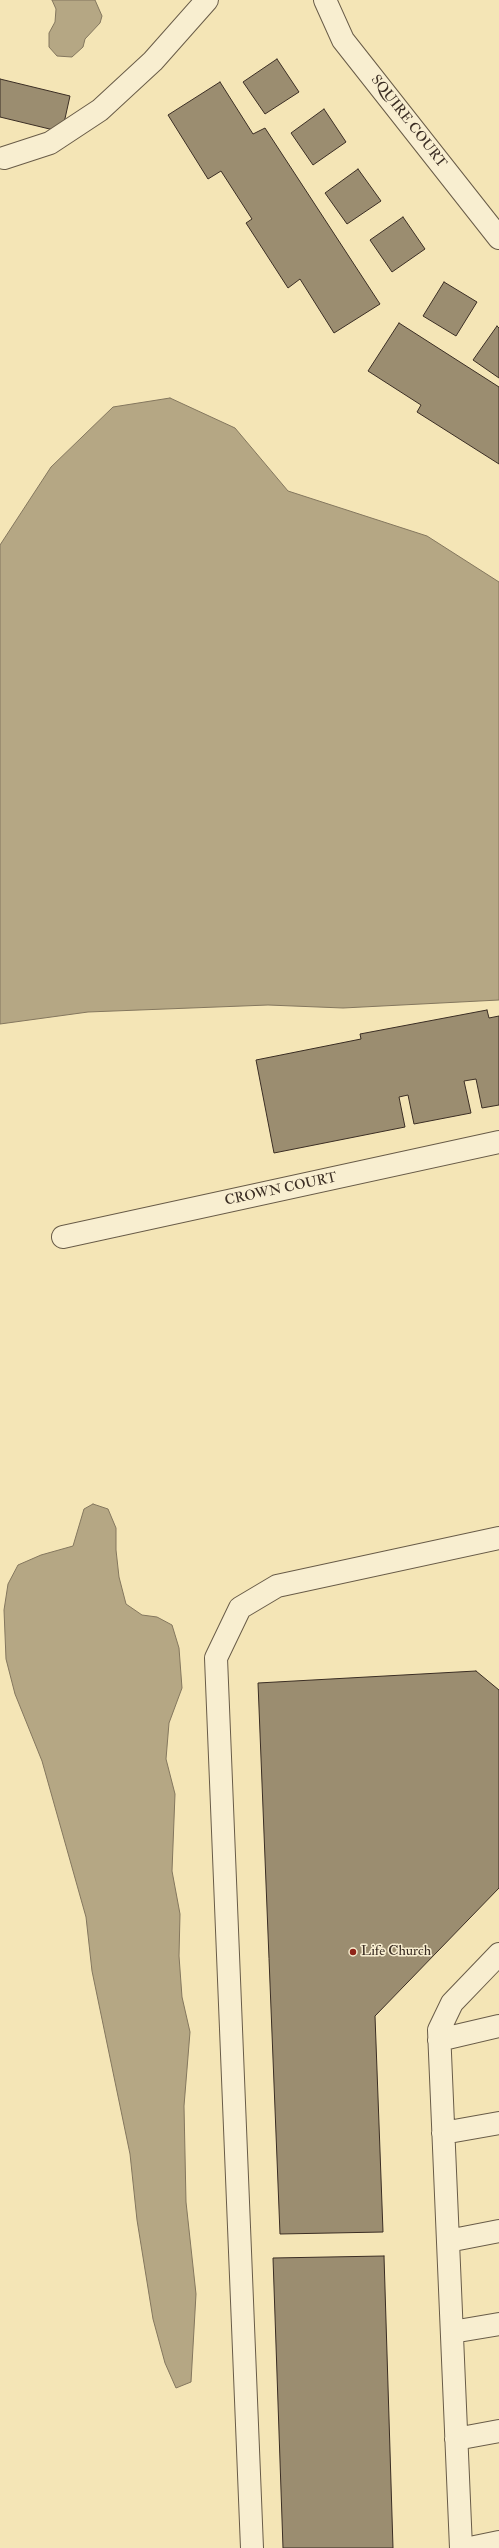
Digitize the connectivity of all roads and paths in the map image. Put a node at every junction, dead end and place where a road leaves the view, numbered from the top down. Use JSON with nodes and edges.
{"nodes":[{"id":1,"x":207,"y":0,"type":"edge"},
{"id":2,"x":325,"y":0,"type":"edge"},
{"id":3,"x":4,"y":158,"type":"dead end"},
{"id":4,"x":499,"y":238,"type":"edge"},
{"id":5,"x":499,"y":1142,"type":"edge"},
{"id":6,"x":63,"y":1237,"type":"dead end"},
{"id":7,"x":499,"y":1538,"type":"edge"},
{"id":8,"x":499,"y":1954,"type":"edge"},
{"id":9,"x":499,"y":2026,"type":"edge"},
{"id":10,"x":439,"y":2040,"type":"junction"},
{"id":11,"x":499,"y":2123,"type":"edge"},
{"id":12,"x":443,"y":2133,"type":"junction"},
{"id":13,"x":499,"y":2231,"type":"edge"},
{"id":14,"x":448,"y":2242,"type":"junction"},
{"id":15,"x":499,"y":2324,"type":"edge"},
{"id":16,"x":452,"y":2332,"type":"junction"},
{"id":17,"x":499,"y":2431,"type":"edge"},
{"id":18,"x":456,"y":2440,"type":"junction"},
{"id":19,"x":499,"y":2542,"type":"edge"},
{"id":20,"x":252,"y":2548,"type":"edge"},
{"id":21,"x":461,"y":2548,"type":"edge"},
{"id":22,"x":470,"y":2548,"type":"edge"}],
"edges":[{"from":1,"to":3,"type":"street"},
{"from":2,"to":4,"type":"street","name":"SQUIRE COURT"},
{"from":5,"to":6,"type":"street","name":"CROWN COURT"},
{"from":7,"to":20,"type":"street"},
{"from":8,"to":10,"type":"street"},
{"from":9,"to":10,"type":"street"},
{"from":10,"to":12,"type":"street"},
{"from":11,"to":12,"type":"street"},
{"from":12,"to":14,"type":"street"},
{"from":13,"to":14,"type":"street"},
{"from":14,"to":16,"type":"street"},
{"from":15,"to":16,"type":"street"},
{"from":16,"to":18,"type":"street"},
{"from":17,"to":18,"type":"street"},
{"from":18,"to":21,"type":"street"},
{"from":19,"to":22,"type":"street"}]}
